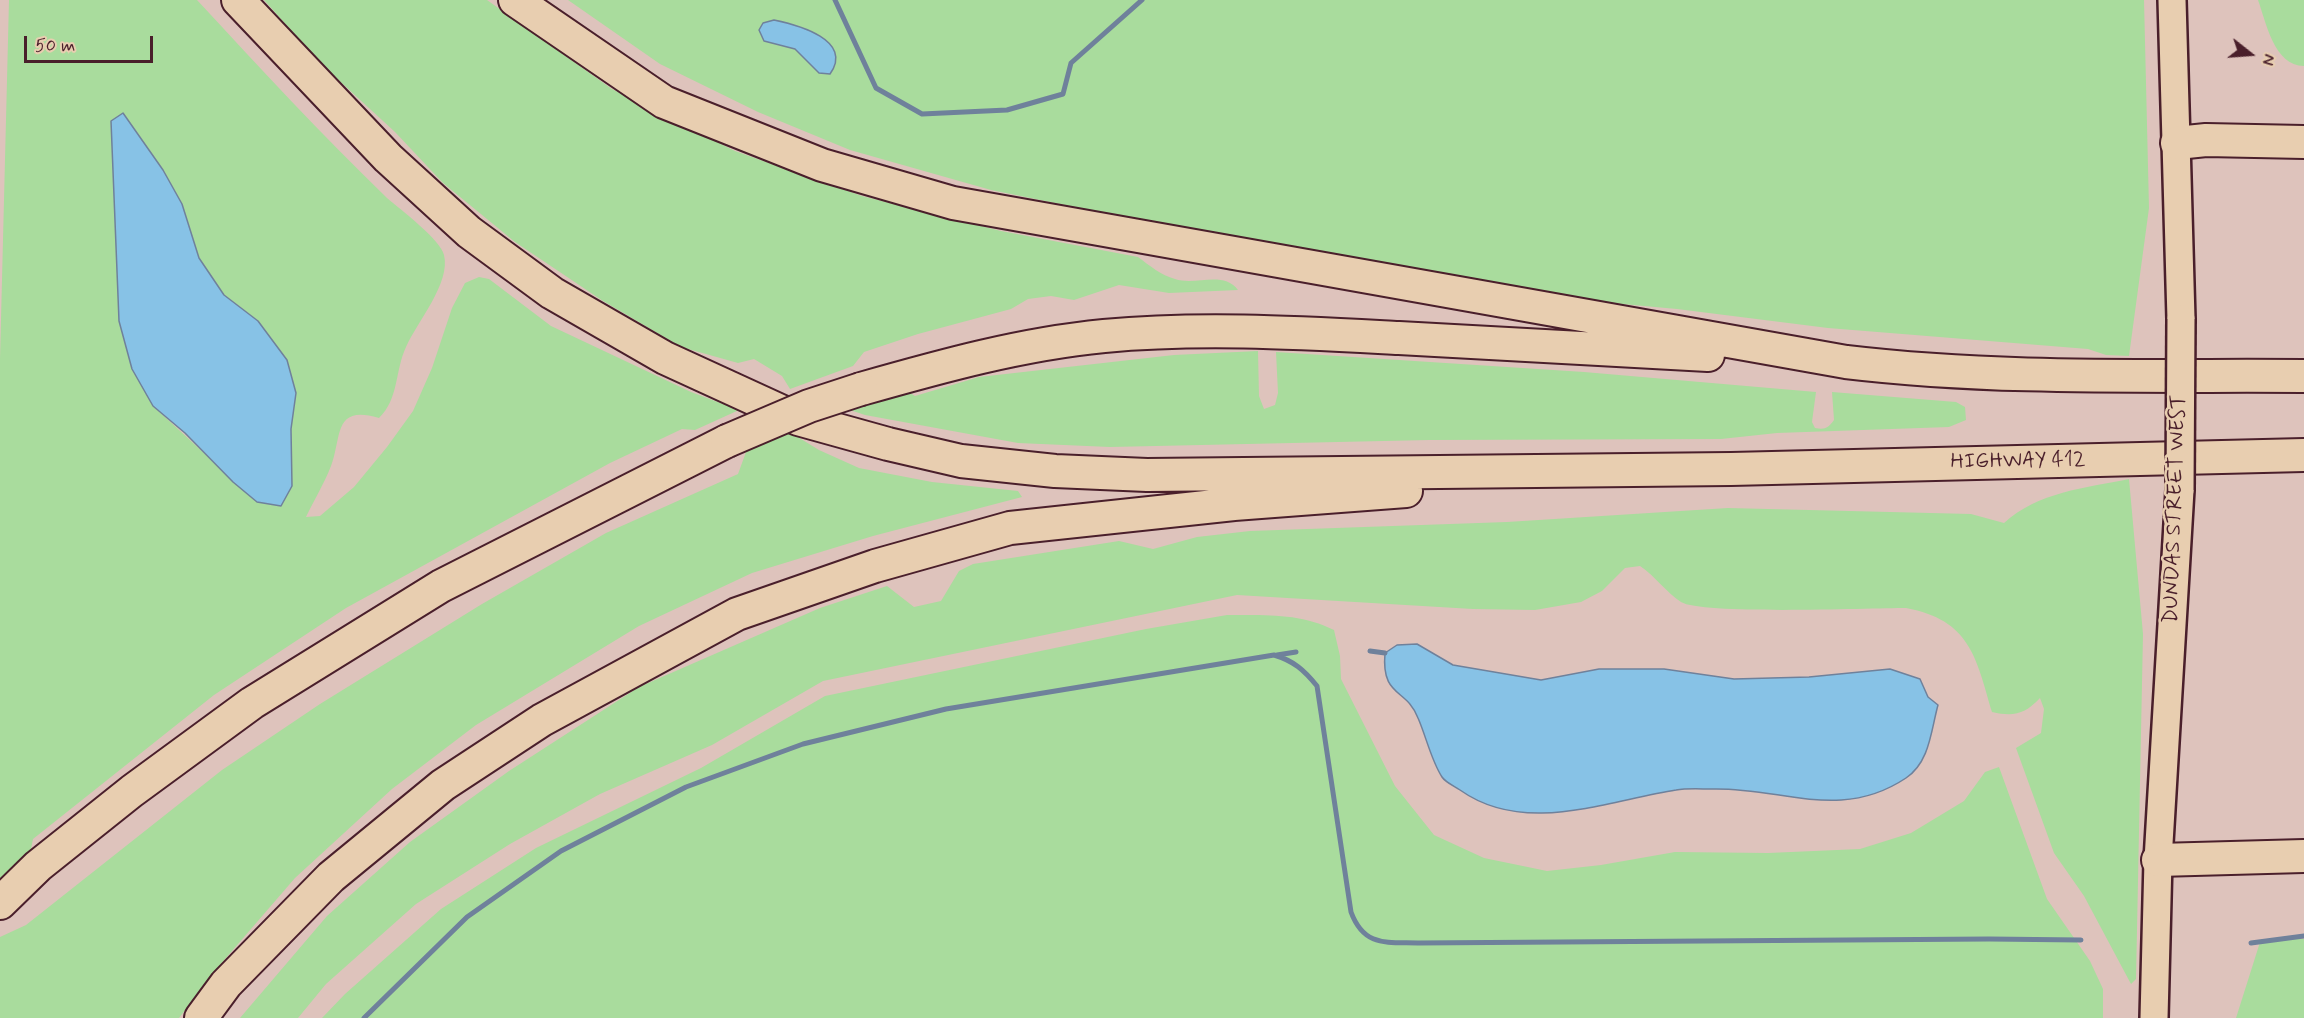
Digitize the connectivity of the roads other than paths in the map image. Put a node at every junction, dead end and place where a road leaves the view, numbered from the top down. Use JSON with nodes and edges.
{"nodes":[{"id":1,"x":238,"y":0,"type":"edge"},
{"id":2,"x":515,"y":0,"type":"edge"},
{"id":3,"x":2172,"y":0,"type":"edge"},
{"id":4,"x":2304,"y":142,"type":"edge"},
{"id":5,"x":2177,"y":143,"type":"junction"},
{"id":6,"x":1846,"y":362,"type":"junction"},
{"id":7,"x":2304,"y":376,"type":"edge"},
{"id":8,"x":2304,"y":455,"type":"edge"},
{"id":9,"x":1731,"y":469,"type":"junction"},
{"id":10,"x":2304,"y":856,"type":"edge"},
{"id":11,"x":2158,"y":860,"type":"junction"},
{"id":12,"x":0,"y":903,"type":"edge"},
{"id":13,"x":201,"y":1018,"type":"edge"},
{"id":14,"x":2154,"y":1018,"type":"edge"}],
"edges":[{"from":1,"to":9,"type":"highway"},
{"from":2,"to":6,"type":"highway"},
{"from":3,"to":5,"type":"main road","name":"DUNDAS STREET WEST"},
{"from":4,"to":5,"type":"highway"},
{"from":5,"to":11,"type":"main road","name":"DUNDAS STREET WEST","bridge":true},
{"from":6,"to":7,"type":"highway"},
{"from":6,"to":12,"type":"highway","bridge":true},
{"from":8,"to":9,"type":"highway","name":"HIGHWAY 412"},
{"from":9,"to":13,"type":"highway"},
{"from":10,"to":11,"type":"highway"},
{"from":11,"to":14,"type":"main road","name":"DUNDAS STREET WEST"}]}
